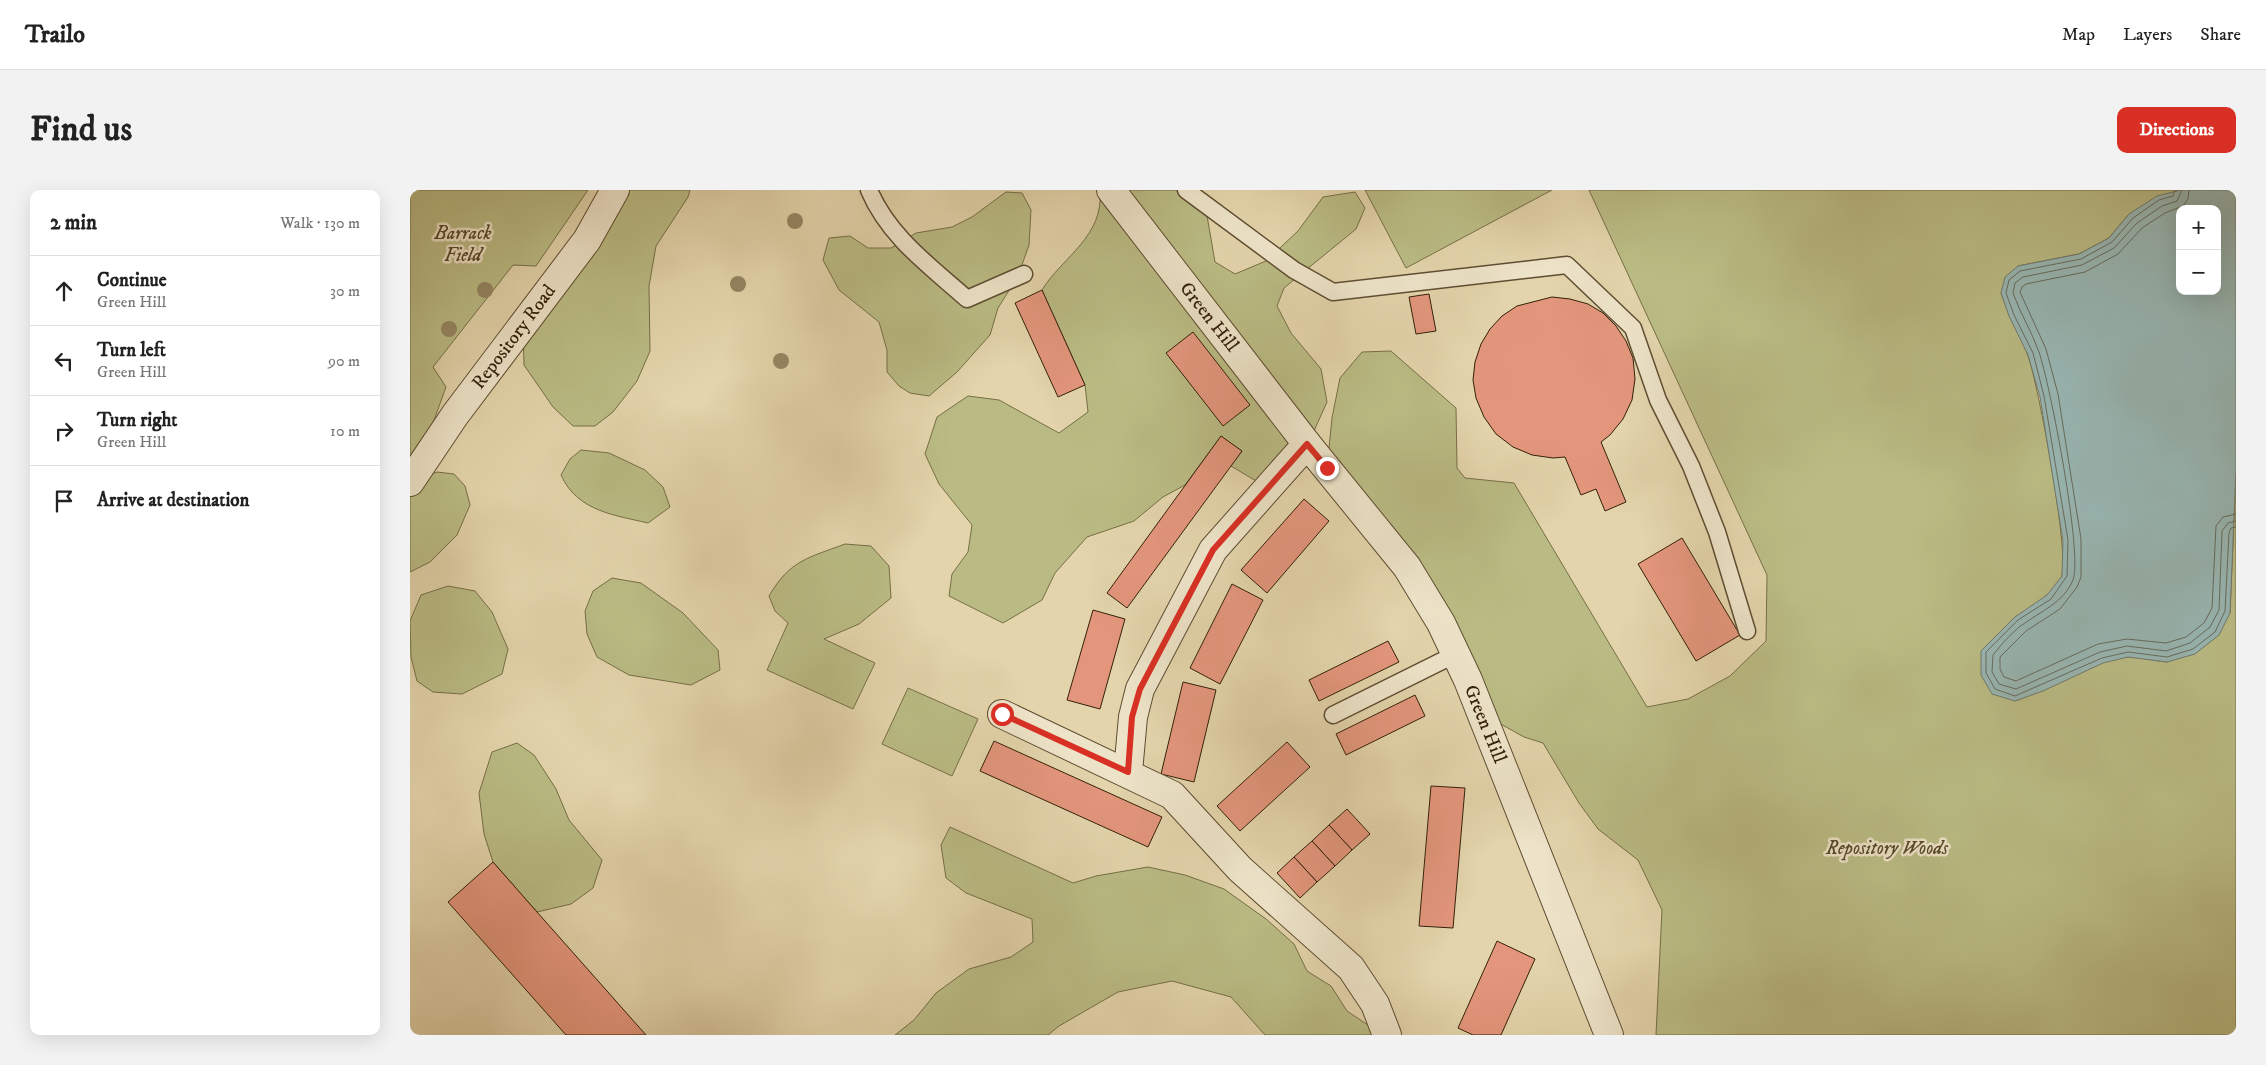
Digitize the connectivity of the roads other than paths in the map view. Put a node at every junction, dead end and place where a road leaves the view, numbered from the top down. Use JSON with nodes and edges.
{"nodes":[{"id":1,"x":616,"y":190,"type":"edge"},
{"id":2,"x":869,"y":190,"type":"edge"},
{"id":3,"x":1112,"y":190,"type":"edge"},
{"id":4,"x":1186,"y":190,"type":"edge"},
{"id":5,"x":1024,"y":274,"type":"dead end"},
{"id":6,"x":1307,"y":444,"type":"junction"},
{"id":7,"x":410,"y":482,"type":"edge"},
{"id":8,"x":1747,"y":631,"type":"dead end"},
{"id":9,"x":1456,"y":654,"type":"junction"},
{"id":10,"x":1002,"y":714,"type":"dead end"},
{"id":11,"x":1333,"y":715,"type":"dead end"},
{"id":12,"x":1128,"y":772,"type":"junction"},
{"id":13,"x":1387,"y":1035,"type":"edge"},
{"id":14,"x":1609,"y":1035,"type":"edge"}],
"edges":[{"from":1,"to":7,"type":"street","name":"Repository Road"},
{"from":2,"to":5,"type":"lane"},
{"from":3,"to":6,"type":"street","name":"Green Hill"},
{"from":4,"to":8,"type":"lane"},
{"from":6,"to":9,"type":"street","name":"Green Hill"},
{"from":6,"to":12,"type":"street"},
{"from":9,"to":11,"type":"lane"},
{"from":9,"to":14,"type":"street","name":"Green Hill"},
{"from":10,"to":12,"type":"street"},
{"from":12,"to":13,"type":"street"}]}
